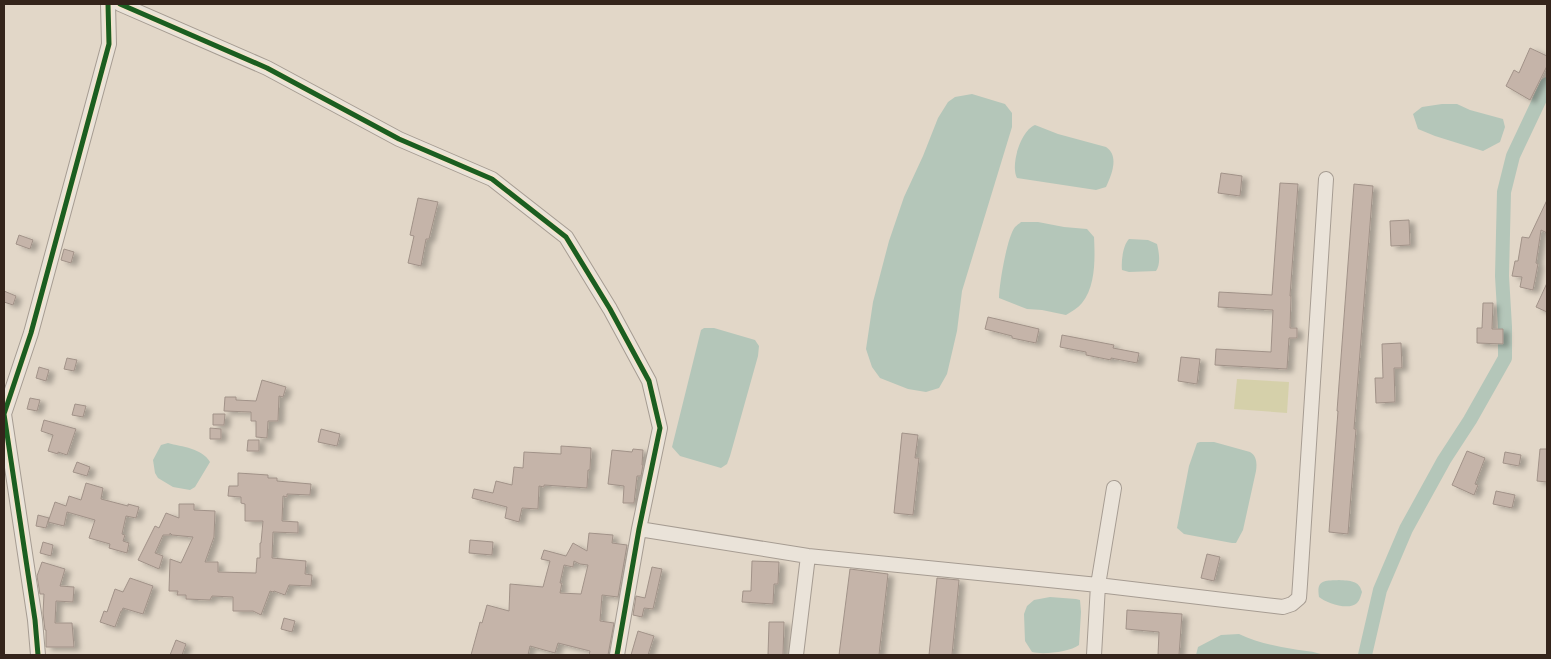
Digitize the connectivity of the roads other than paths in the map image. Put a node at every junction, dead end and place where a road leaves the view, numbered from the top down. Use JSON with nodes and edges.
{"nodes":[{"id":1,"x":108,"y":4,"type":"edge"},
{"id":2,"x":120,"y":4,"type":"edge"},
{"id":3,"x":1326,"y":178,"type":"dead end"},
{"id":4,"x":1114,"y":488,"type":"dead end"},
{"id":5,"x":639,"y":530,"type":"junction"},
{"id":6,"x":808,"y":556,"type":"junction"},
{"id":7,"x":1098,"y":585,"type":"junction"},
{"id":8,"x":38,"y":655,"type":"edge"},
{"id":9,"x":617,"y":655,"type":"edge"},
{"id":10,"x":796,"y":655,"type":"edge"},
{"id":11,"x":1094,"y":655,"type":"edge"}],
"edges":[{"from":1,"to":8,"type":"street"},
{"from":2,"to":5,"type":"street"},
{"from":3,"to":7,"type":"street"},
{"from":4,"to":7,"type":"street"},
{"from":5,"to":6,"type":"street"},
{"from":5,"to":9,"type":"street"},
{"from":6,"to":7,"type":"street"},
{"from":6,"to":10,"type":"street"},
{"from":7,"to":11,"type":"street"}]}
